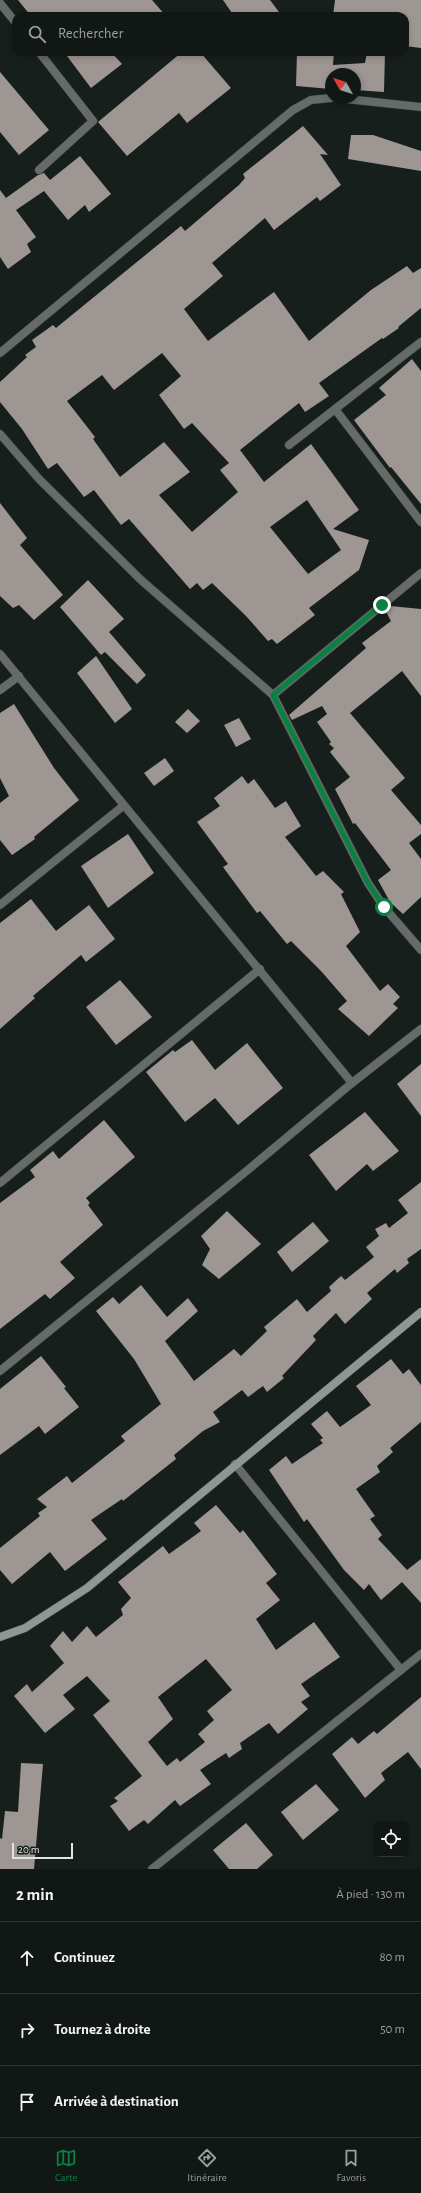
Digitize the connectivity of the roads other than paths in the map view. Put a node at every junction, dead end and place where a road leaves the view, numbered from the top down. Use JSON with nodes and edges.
{"nodes":[{"id":1,"x":0,"y":3,"type":"edge"},
{"id":2,"x":12,"y":18,"type":"edge"},
{"id":3,"x":42,"y":56,"type":"edge"},
{"id":4,"x":325,"y":99,"type":"edge"},
{"id":5,"x":361,"y":101,"type":"edge"},
{"id":6,"x":421,"y":107,"type":"edge"},
{"id":7,"x":38,"y":170,"type":"dead end"},
{"id":8,"x":421,"y":342,"type":"edge"},
{"id":9,"x":0,"y":353,"type":"edge"},
{"id":10,"x":335,"y":409,"type":"junction"},
{"id":11,"x":0,"y":434,"type":"edge"},
{"id":12,"x":289,"y":445,"type":"dead end"},
{"id":13,"x":421,"y":522,"type":"edge"},
{"id":14,"x":421,"y":573,"type":"edge"},
{"id":15,"x":0,"y":654,"type":"edge"},
{"id":16,"x":19,"y":676,"type":"junction"},
{"id":17,"x":0,"y":690,"type":"edge"},
{"id":18,"x":273,"y":695,"type":"junction"},
{"id":19,"x":123,"y":806,"type":"junction"},
{"id":20,"x":0,"y":905,"type":"edge"},
{"id":21,"x":421,"y":950,"type":"edge"},
{"id":22,"x":260,"y":969,"type":"junction"},
{"id":23,"x":421,"y":1029,"type":"edge"},
{"id":24,"x":352,"y":1083,"type":"junction"},
{"id":25,"x":0,"y":1182,"type":"edge"},
{"id":26,"x":421,"y":1312,"type":"edge"},
{"id":27,"x":0,"y":1371,"type":"edge"},
{"id":28,"x":235,"y":1464,"type":"junction"},
{"id":29,"x":0,"y":1637,"type":"edge"},
{"id":30,"x":421,"y":1654,"type":"edge"},
{"id":31,"x":401,"y":1670,"type":"junction"},
{"id":32,"x":152,"y":1869,"type":"edge"}],
"edges":[{"from":1,"to":2,"type":"street"},
{"from":3,"to":7,"type":"street"},
{"from":4,"to":9,"type":"street"},
{"from":5,"to":6,"type":"street"},
{"from":8,"to":10,"type":"street"},
{"from":10,"to":12,"type":"street"},
{"from":10,"to":13,"type":"street"},
{"from":11,"to":18,"type":"street"},
{"from":14,"to":18,"type":"street"},
{"from":15,"to":16,"type":"street"},
{"from":16,"to":17,"type":"street"},
{"from":16,"to":19,"type":"street"},
{"from":18,"to":21,"type":"street"},
{"from":19,"to":20,"type":"street"},
{"from":19,"to":22,"type":"street"},
{"from":22,"to":24,"type":"street"},
{"from":22,"to":25,"type":"street"},
{"from":23,"to":24,"type":"street"},
{"from":24,"to":27,"type":"street"},
{"from":26,"to":28,"type":"street"},
{"from":28,"to":29,"type":"street"},
{"from":28,"to":31,"type":"street"},
{"from":30,"to":31,"type":"street"},
{"from":31,"to":32,"type":"street"}]}
